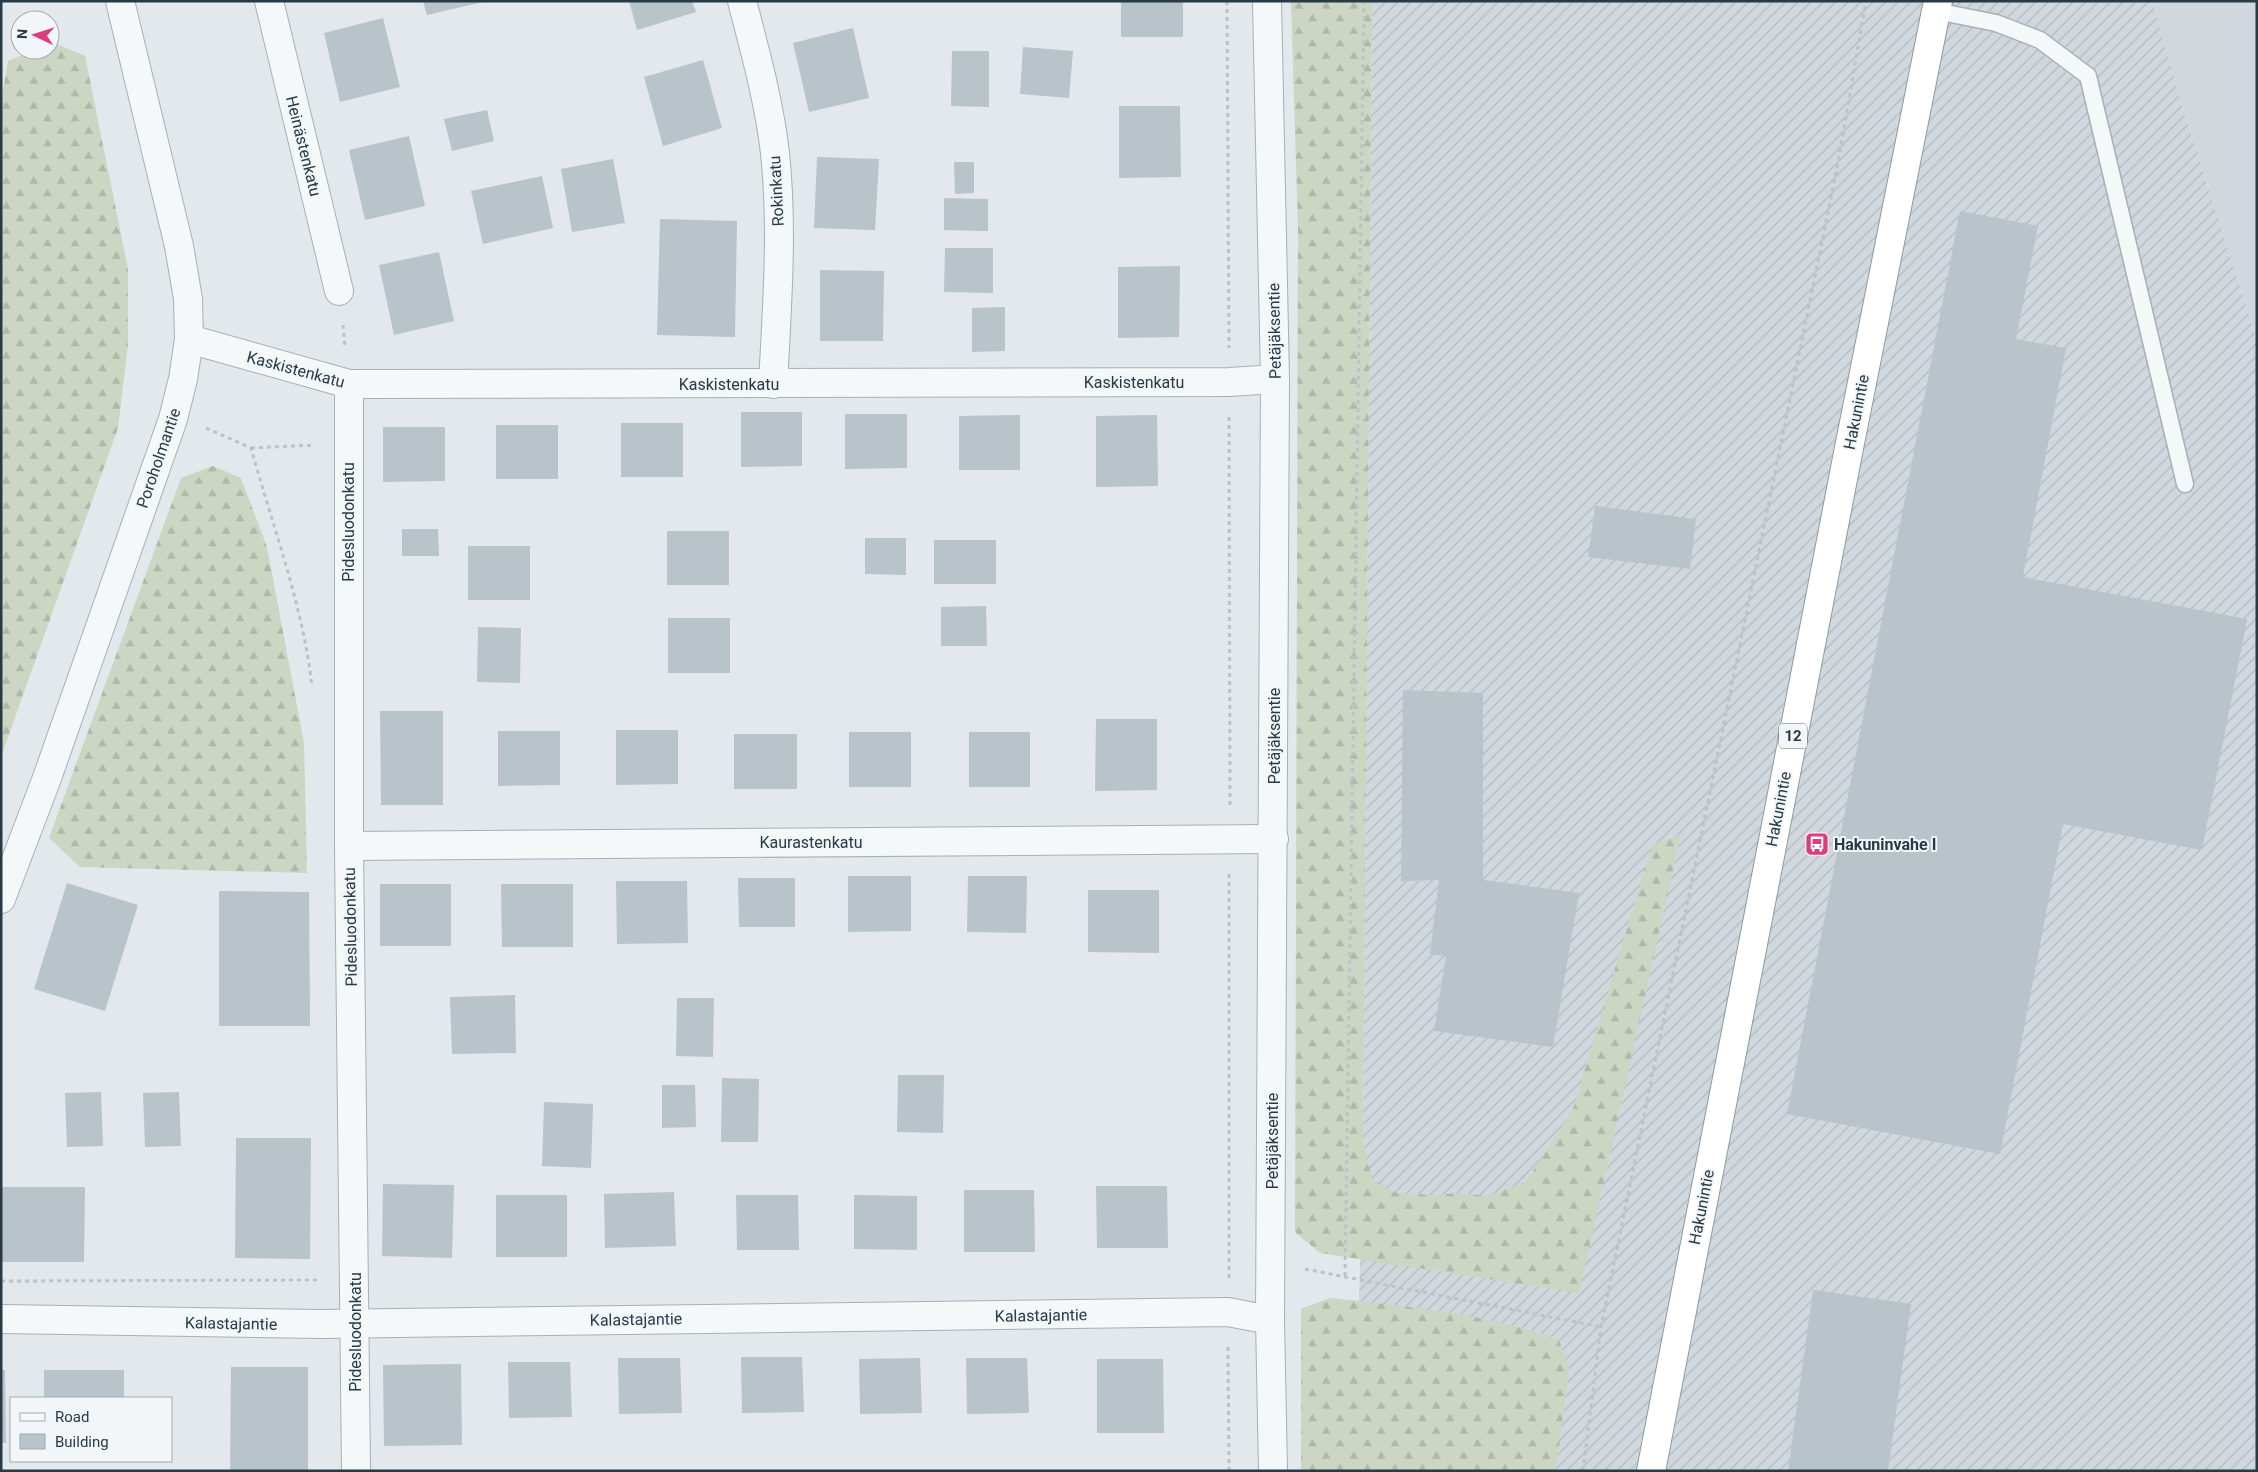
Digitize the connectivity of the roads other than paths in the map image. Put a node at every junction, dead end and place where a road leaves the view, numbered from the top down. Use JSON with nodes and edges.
{"nodes":[{"id":1,"x":120,"y":1,"type":"edge"},
{"id":2,"x":269,"y":1,"type":"edge"},
{"id":3,"x":742,"y":1,"type":"edge"},
{"id":4,"x":1267,"y":1,"type":"edge"},
{"id":5,"x":1937,"y":6,"type":"edge"},
{"id":6,"x":339,"y":291,"type":"road end"},
{"id":7,"x":189,"y":339,"type":"junction"},
{"id":8,"x":1275,"y":379,"type":"junction"},
{"id":9,"x":349,"y":384,"type":"junction"},
{"id":10,"x":773,"y":384,"type":"junction"},
{"id":11,"x":2184,"y":484,"type":"dead end"},
{"id":12,"x":1274,"y":838,"type":"junction"},
{"id":13,"x":349,"y":846,"type":"junction"},
{"id":14,"x":1,"y":899,"type":"edge"},
{"id":15,"x":1,"y":1319,"type":"edge"},
{"id":16,"x":1270,"y":1320,"type":"junction"},
{"id":17,"x":355,"y":1322,"type":"junction"},
{"id":18,"x":356,"y":1471,"type":"edge"},
{"id":19,"x":1273,"y":1471,"type":"edge"},
{"id":20,"x":1651,"y":1471,"type":"edge"}],
"edges":[{"from":1,"to":7,"type":"street","name":"Poroholmantie"},
{"from":2,"to":6,"type":"street","name":"Heinästenkatu"},
{"from":3,"to":10,"type":"street","name":"Rokinkatu"},
{"from":4,"to":8,"type":"street","name":"Petäjäksentie"},
{"from":5,"to":11,"type":"lane"},
{"from":5,"to":20,"type":"highway","name":"Hakunintie","number":"12"},
{"from":7,"to":9,"type":"street","name":"Kaskistenkatu"},
{"from":7,"to":14,"type":"street","name":"Poroholmantie"},
{"from":8,"to":10,"type":"street","name":"Kaskistenkatu"},
{"from":8,"to":12,"type":"street","name":"Petäjäksentie"},
{"from":9,"to":10,"type":"street","name":"Kaskistenkatu"},
{"from":9,"to":13,"type":"street","name":"Pidesluodonkatu"},
{"from":12,"to":13,"type":"street","name":"Kaurastenkatu"},
{"from":12,"to":16,"type":"street","name":"Petäjäksentie"},
{"from":13,"to":17,"type":"street","name":"Pidesluodonkatu"},
{"from":15,"to":17,"type":"street","name":"Kalastajantie"},
{"from":16,"to":17,"type":"street","name":"Kalastajantie"},
{"from":16,"to":19,"type":"street","name":"Petäjäksentie"},
{"from":17,"to":18,"type":"street","name":"Pidesluodonkatu"}]}
